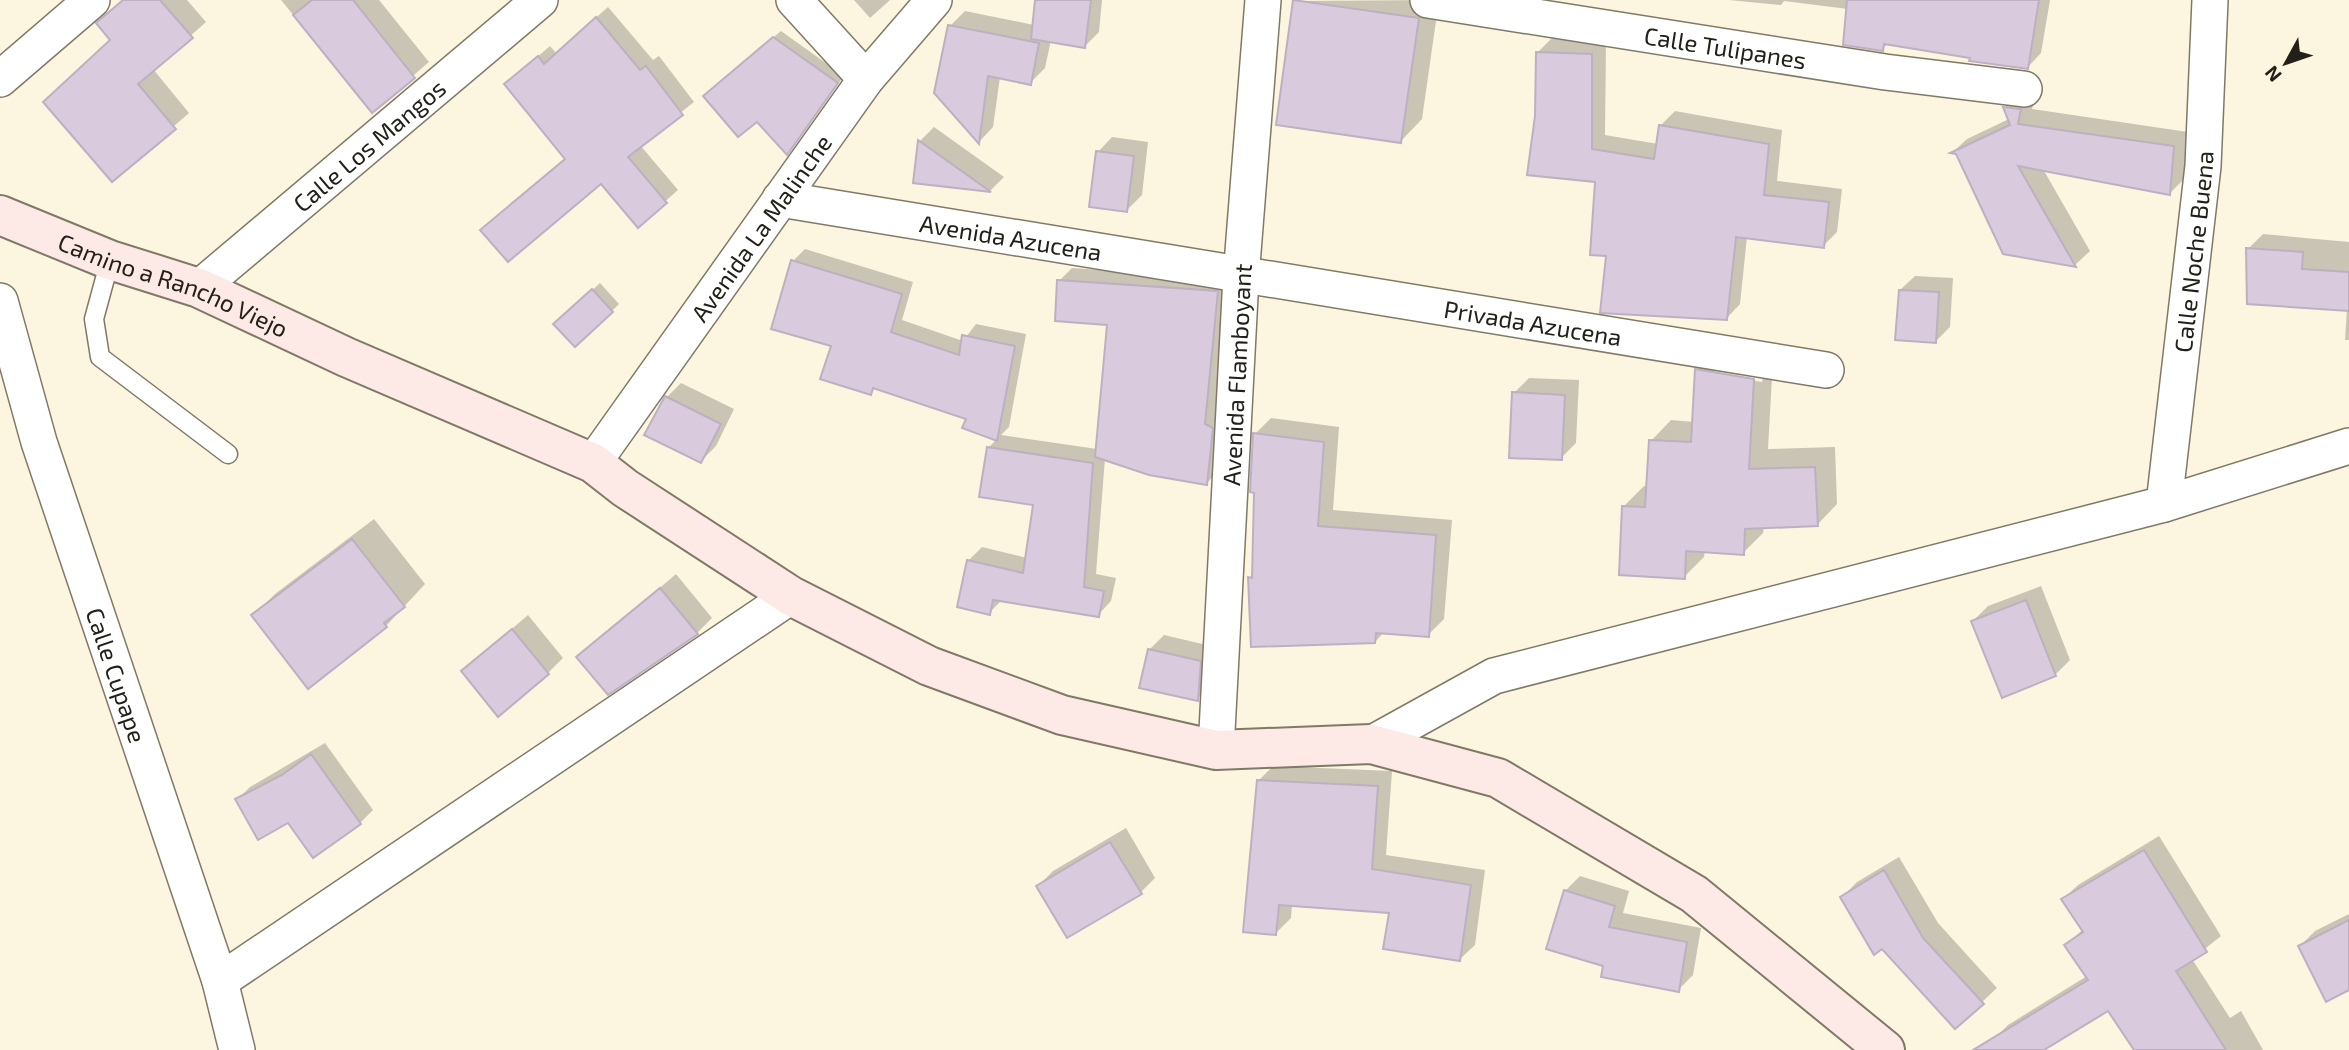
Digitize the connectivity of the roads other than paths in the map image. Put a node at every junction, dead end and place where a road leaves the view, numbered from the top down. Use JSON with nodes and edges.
{"nodes":[{"id":1,"x":92,"y":0,"type":"edge"},
{"id":2,"x":540,"y":0,"type":"edge"},
{"id":3,"x":794,"y":0,"type":"edge"},
{"id":4,"x":934,"y":0,"type":"edge"},
{"id":5,"x":1263,"y":0,"type":"edge"},
{"id":6,"x":1428,"y":0,"type":"edge"},
{"id":7,"x":2210,"y":0,"type":"edge"},
{"id":8,"x":0,"y":79,"type":"edge"},
{"id":9,"x":866,"y":79,"type":"junction"},
{"id":10,"x":2024,"y":89,"type":"dead end"},
{"id":11,"x":780,"y":199,"type":"junction"},
{"id":12,"x":0,"y":215,"type":"edge"},
{"id":13,"x":110,"y":260,"type":"junction"},
{"id":14,"x":1241,"y":277,"type":"junction"},
{"id":15,"x":199,"y":288,"type":"junction"},
{"id":16,"x":0,"y":301,"type":"edge"},
{"id":17,"x":1826,"y":370,"type":"dead end"},
{"id":18,"x":2349,"y":446,"type":"edge"},
{"id":19,"x":228,"y":454,"type":"dead end"},
{"id":20,"x":593,"y":463,"type":"junction"},
{"id":21,"x":2164,"y":504,"type":"junction"},
{"id":22,"x":790,"y":596,"type":"junction"},
{"id":23,"x":1371,"y":744,"type":"junction"},
{"id":24,"x":1216,"y":750,"type":"junction"},
{"id":25,"x":220,"y":981,"type":"junction"},
{"id":26,"x":237,"y":1050,"type":"edge"},
{"id":27,"x":1885,"y":1050,"type":"edge"}],
"edges":[{"from":1,"to":8,"type":"street"},
{"from":2,"to":15,"type":"street","name":"Calle Los Mangos"},
{"from":3,"to":9,"type":"street"},
{"from":4,"to":9,"type":"street","name":"Avenida La Malinche"},
{"from":5,"to":14,"type":"street","name":"Avenida Flamboyant"},
{"from":6,"to":10,"type":"street","name":"Calle Tulipanes"},
{"from":7,"to":21,"type":"street","name":"Calle Noche Buena"},
{"from":9,"to":11,"type":"street","name":"Avenida La Malinche"},
{"from":11,"to":14,"type":"street","name":"Avenida Azucena"},
{"from":11,"to":20,"type":"street","name":"Avenida La Malinche"},
{"from":12,"to":13,"type":"street","name":"Camino a Rancho Viejo"},
{"from":13,"to":15,"type":"street","name":"Camino a Rancho Viejo"},
{"from":13,"to":19,"type":"lane"},
{"from":14,"to":17,"type":"street","name":"Privada Azucena"},
{"from":14,"to":24,"type":"street","name":"Avenida Flamboyant"},
{"from":15,"to":20,"type":"street","name":"Camino a Rancho Viejo"},
{"from":16,"to":25,"type":"street","name":"Calle Cupape"},
{"from":18,"to":21,"type":"street"},
{"from":20,"to":22,"type":"street","name":"Camino a Rancho Viejo"},
{"from":21,"to":23,"type":"street"},
{"from":22,"to":24,"type":"street","name":"Camino a Rancho Viejo"},
{"from":22,"to":25,"type":"street"},
{"from":23,"to":24,"type":"street","name":"Camino a Rancho Viejo"},
{"from":23,"to":27,"type":"street","name":"Camino a Rancho Viejo"},
{"from":25,"to":26,"type":"street","name":"Calle Cupape"}]}
